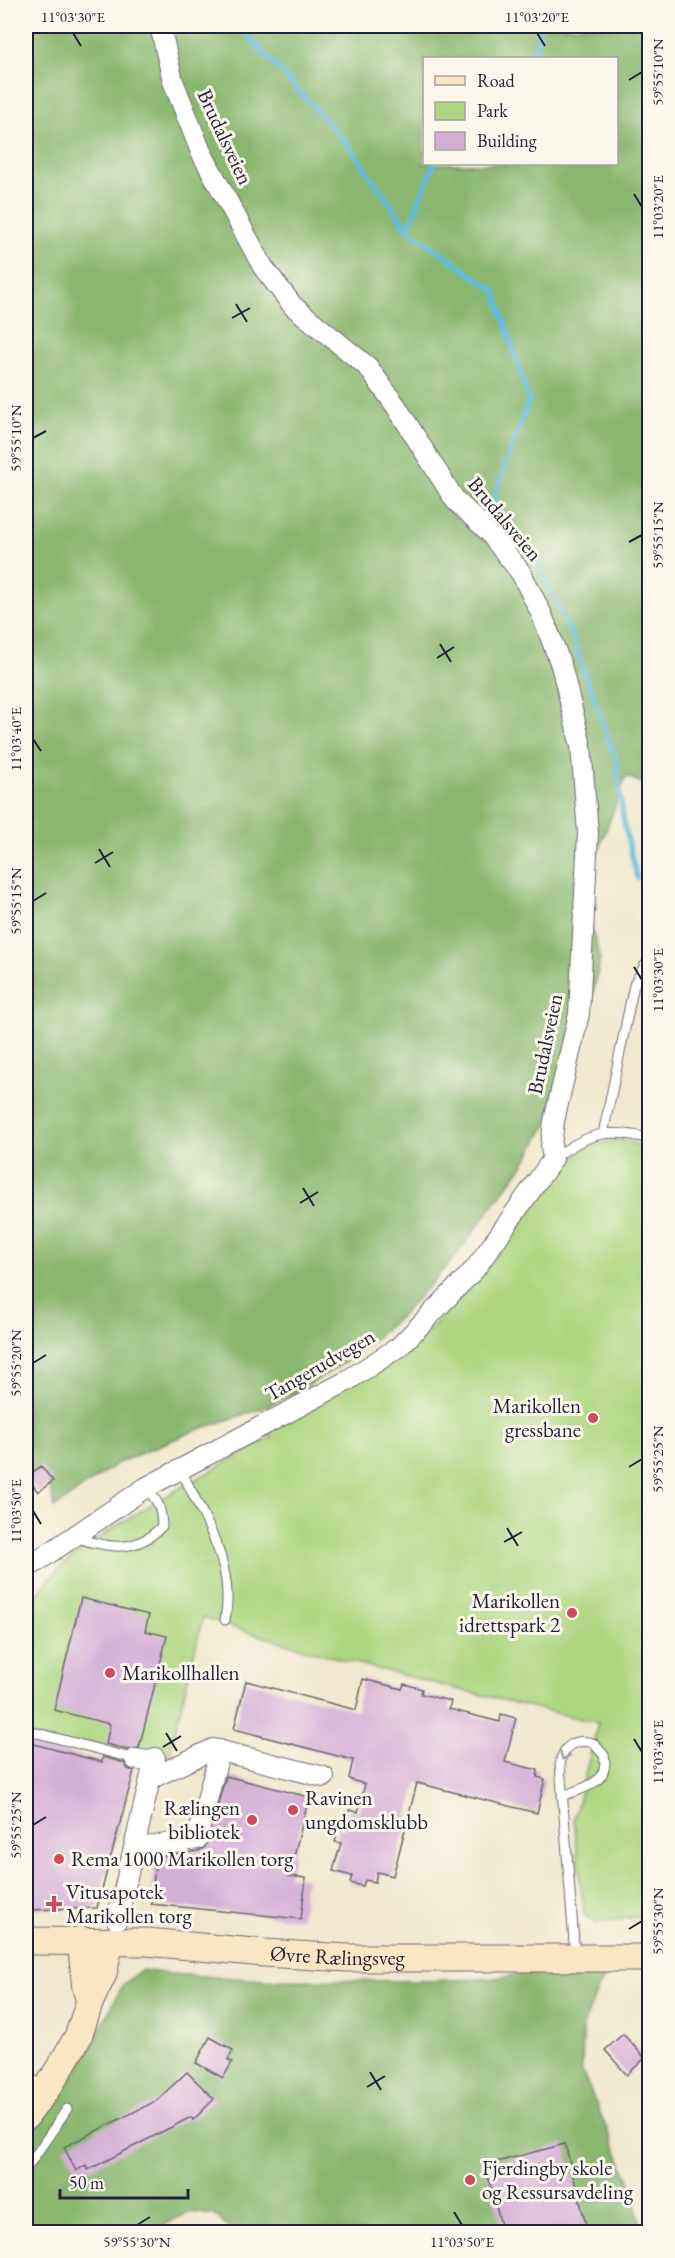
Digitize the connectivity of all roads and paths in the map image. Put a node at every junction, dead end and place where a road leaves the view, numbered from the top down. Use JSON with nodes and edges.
{"nodes":[{"id":1,"x":160,"y":26,"type":"edge"},
{"id":2,"x":650,"y":962,"type":"edge"},
{"id":3,"x":603,"y":1134,"type":"junction"},
{"id":4,"x":650,"y":1139,"type":"edge"},
{"id":5,"x":553,"y":1159,"type":"junction"},
{"id":6,"x":180,"y":1468,"type":"junction"},
{"id":7,"x":145,"y":1488,"type":"junction"},
{"id":8,"x":72,"y":1536,"type":"junction"},
{"id":9,"x":26,"y":1569,"type":"edge"},
{"id":10,"x":225,"y":1620,"type":"dead end"},
{"id":11,"x":26,"y":1730,"type":"edge"},
{"id":12,"x":220,"y":1750,"type":"junction"},
{"id":13,"x":148,"y":1764,"type":"junction"},
{"id":14,"x":324,"y":1777,"type":"dead end"},
{"id":15,"x":562,"y":1796,"type":"junction"},
{"id":16,"x":134,"y":1849,"type":"junction"},
{"id":17,"x":113,"y":1930,"type":"junction"},
{"id":18,"x":81,"y":1940,"type":"junction"},
{"id":19,"x":26,"y":1941,"type":"edge"},
{"id":20,"x":575,"y":1958,"type":"junction"},
{"id":21,"x":650,"y":1958,"type":"edge"},
{"id":22,"x":90,"y":2001,"type":"junction"},
{"id":23,"x":34,"y":2088,"type":"edge"},
{"id":24,"x":67,"y":2109,"type":"dead end"},
{"id":25,"x":26,"y":2116,"type":"edge"},
{"id":26,"x":26,"y":2169,"type":"edge"}],
"edges":[{"from":1,"to":5,"type":"street","name":"Brudalsveien"},
{"from":2,"to":3,"type":"lane"},
{"from":3,"to":4,"type":"lane"},
{"from":3,"to":5,"type":"lane"},
{"from":5,"to":6,"type":"street","name":"Tangerudvegen"},
{"from":6,"to":7,"type":"street","name":"Tangerudvegen"},
{"from":6,"to":10,"type":"lane"},
{"from":7,"to":8,"type":"street","name":"Tangerudvegen"},
{"from":7,"to":8,"type":"lane"},
{"from":8,"to":9,"type":"street","name":"Tangerudvegen"},
{"from":11,"to":13,"type":"lane"},
{"from":12,"to":13,"type":"street"},
{"from":12,"to":14,"type":"street"},
{"from":12,"to":16,"type":"street"},
{"from":13,"to":16,"type":"street"},
{"from":15,"to":15,"type":"lane","one_way":true},
{"from":15,"to":20,"type":"lane"},
{"from":16,"to":17,"type":"street"},
{"from":17,"to":18,"type":"main road","name":"Øvre Rælingsveg"},
{"from":17,"to":20,"type":"main road","name":"Øvre Rælingsveg"},
{"from":17,"to":22,"type":"main road"},
{"from":18,"to":19,"type":"main road","name":"Øvre Rælingsveg"},
{"from":18,"to":22,"type":"main road"},
{"from":20,"to":21,"type":"main road","name":"Øvre Rælingsveg"},
{"from":22,"to":23,"type":"main road"},
{"from":23,"to":25,"type":"main road"},
{"from":24,"to":26,"type":"lane"}]}
